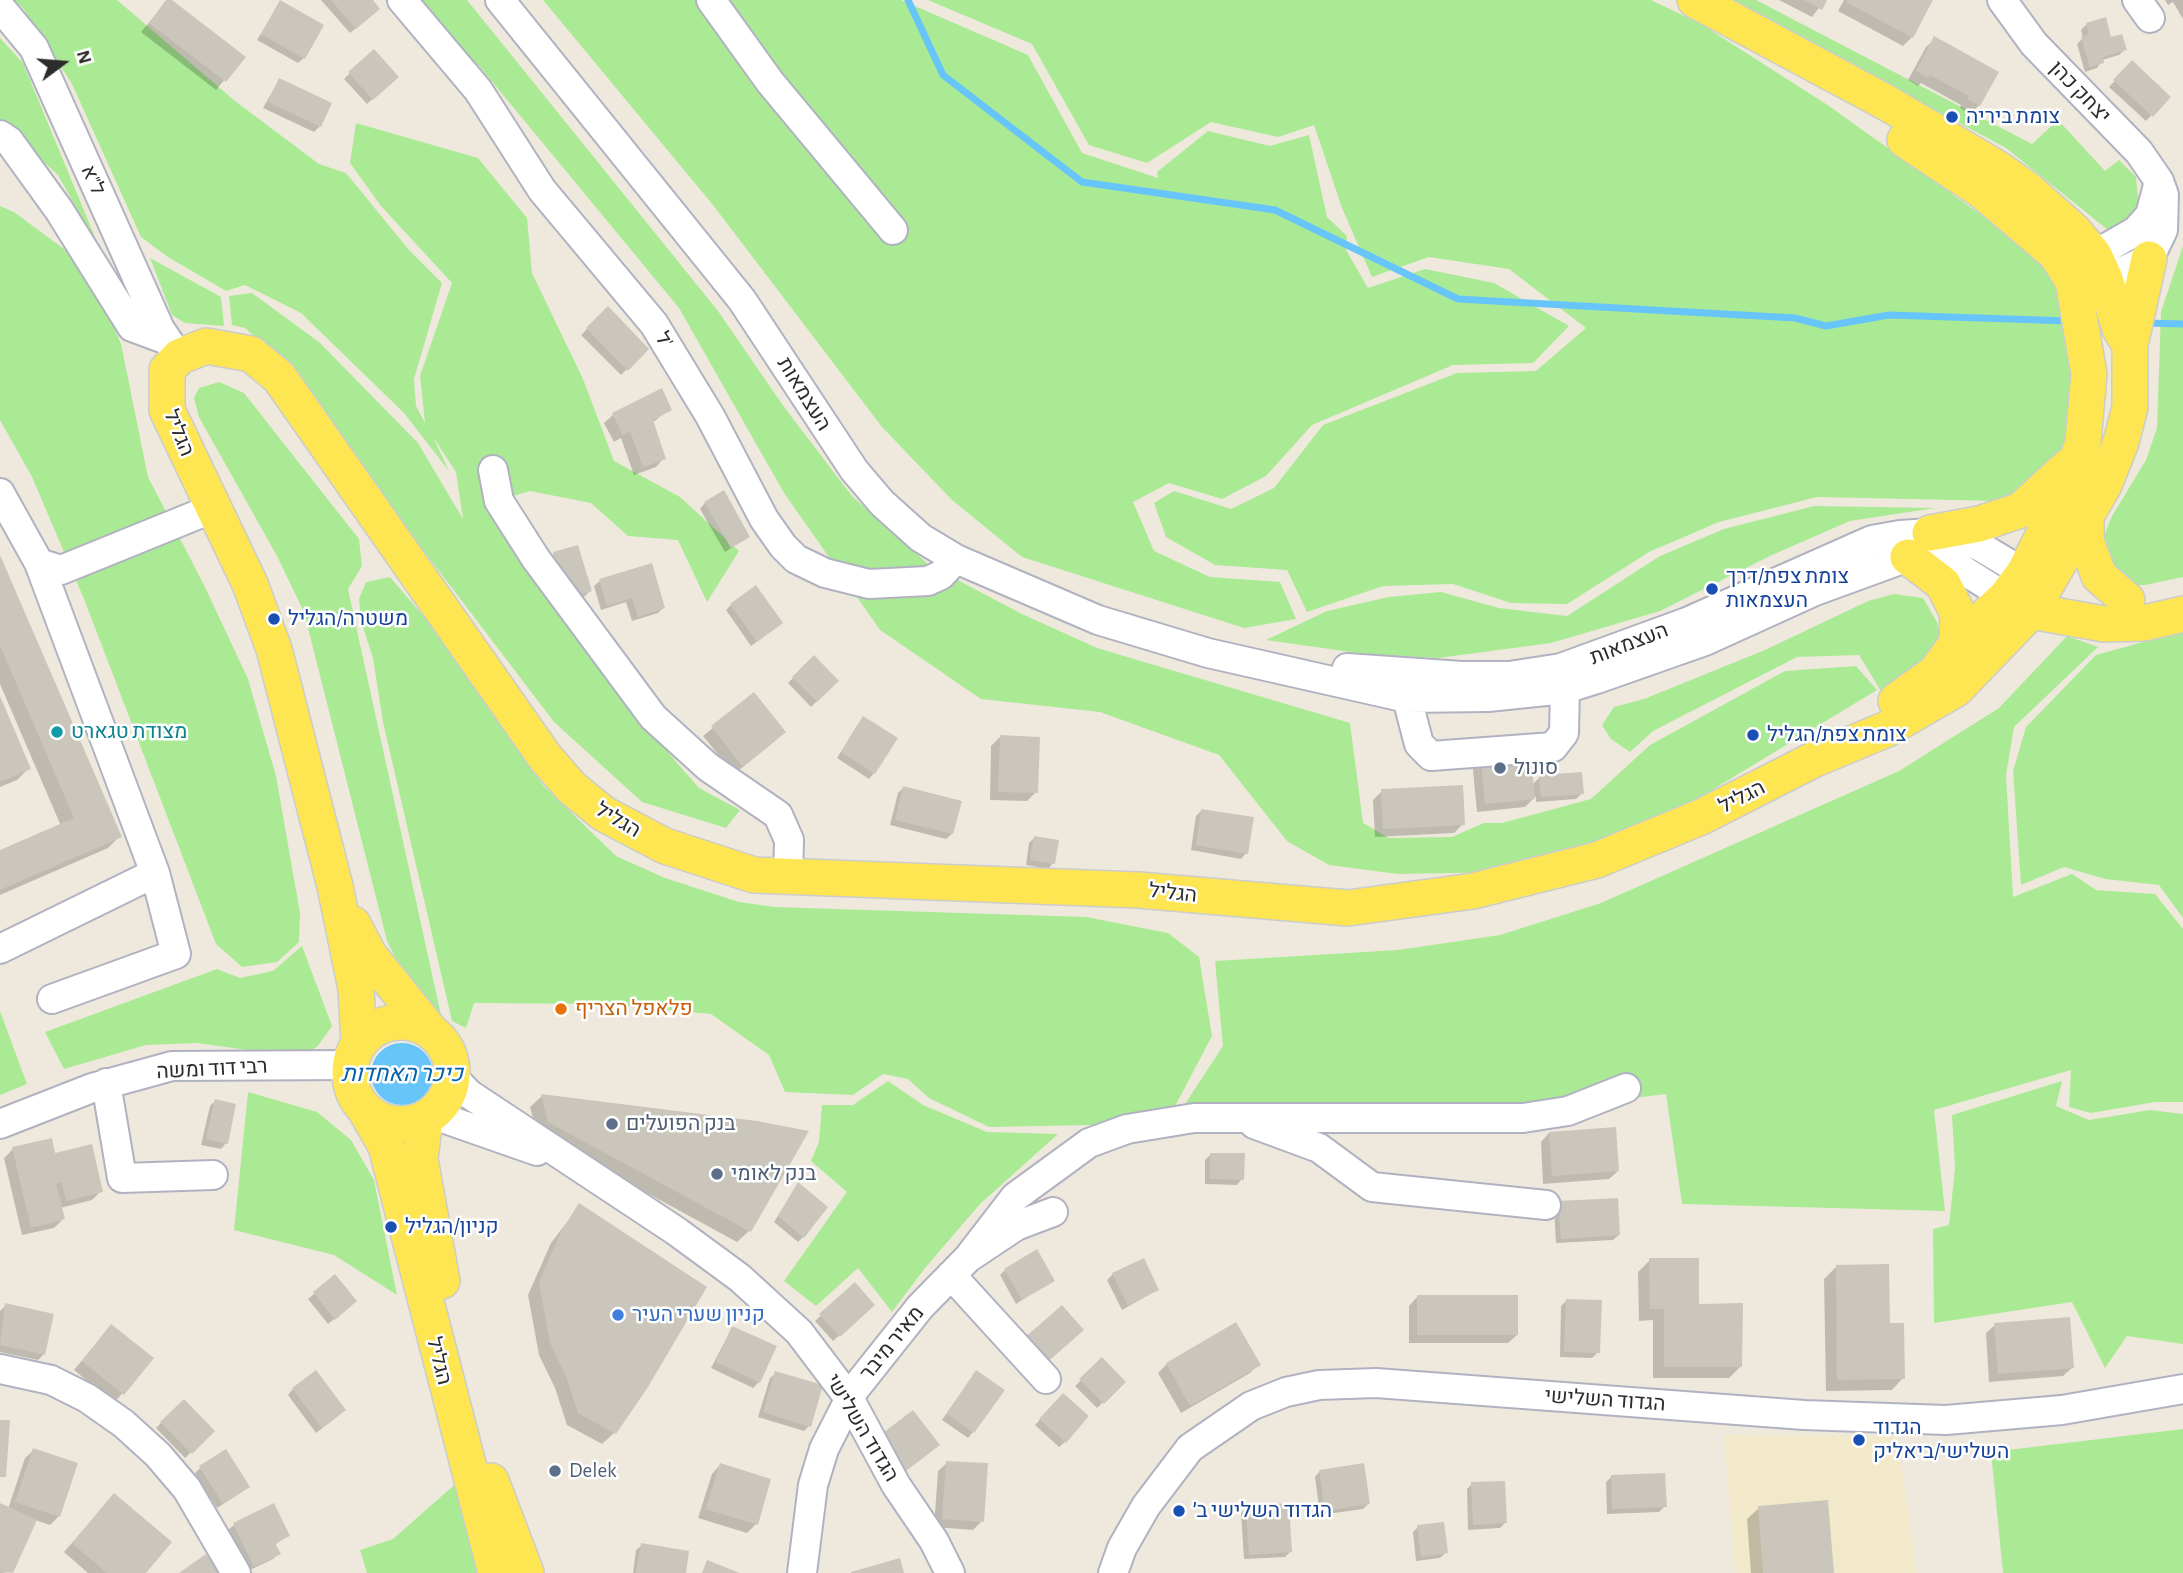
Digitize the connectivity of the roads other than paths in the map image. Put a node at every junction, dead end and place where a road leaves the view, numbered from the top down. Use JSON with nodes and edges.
{"nodes":[{"id":1,"x":402,"y":0,"type":"edge"},
{"id":2,"x":500,"y":0,"type":"edge"},
{"id":3,"x":711,"y":0,"type":"edge"},
{"id":4,"x":1695,"y":0,"type":"edge"},
{"id":5,"x":2002,"y":0,"type":"edge"},
{"id":6,"x":0,"y":6,"type":"edge"},
{"id":7,"x":0,"y":135,"type":"edge"},
{"id":8,"x":2159,"y":181,"type":"junction"},
{"id":9,"x":892,"y":230,"type":"dead end"},
{"id":10,"x":2149,"y":259,"type":"junction"},
{"id":11,"x":2091,"y":271,"type":"junction"},
{"id":12,"x":2130,"y":345,"type":"junction"},
{"id":13,"x":173,"y":348,"type":"junction"},
{"id":14,"x":2079,"y":456,"type":"junction"},
{"id":15,"x":493,"y":470,"type":"dead end"},
{"id":16,"x":0,"y":493,"type":"edge"},
{"id":17,"x":214,"y":508,"type":"junction"},
{"id":18,"x":2086,"y":517,"type":"junction"},
{"id":19,"x":1919,"y":545,"type":"junction"},
{"id":20,"x":956,"y":559,"type":"junction"},
{"id":21,"x":39,"y":562,"type":"junction"},
{"id":22,"x":2026,"y":592,"type":"junction"},
{"id":23,"x":2183,"y":596,"type":"edge"},
{"id":24,"x":2127,"y":600,"type":"junction"},
{"id":25,"x":2183,"y":614,"type":"edge"},
{"id":26,"x":1957,"y":643,"type":"junction"},
{"id":27,"x":1563,"y":678,"type":"junction"},
{"id":28,"x":1408,"y":686,"type":"junction"},
{"id":29,"x":1815,"y":759,"type":"junction"},
{"id":30,"x":155,"y":873,"type":"junction"},
{"id":31,"x":788,"y":878,"type":"junction"},
{"id":32,"x":335,"y":886,"type":"junction"},
{"id":33,"x":0,"y":949,"type":"edge"},
{"id":34,"x":52,"y":999,"type":"dead end"},
{"id":35,"x":428,"y":1028,"type":"junction"},
{"id":36,"x":354,"y":1054,"type":"junction"},
{"id":37,"x":452,"y":1076,"type":"junction"},
{"id":38,"x":106,"y":1083,"type":"junction"},
{"id":39,"x":1626,"y":1088,"type":"dead end"},
{"id":40,"x":366,"y":1111,"type":"junction"},
{"id":41,"x":428,"y":1116,"type":"junction"},
{"id":42,"x":1239,"y":1118,"type":"junction"},
{"id":43,"x":0,"y":1124,"type":"edge"},
{"id":44,"x":589,"y":1171,"type":"junction"},
{"id":45,"x":213,"y":1175,"type":"dead end"},
{"id":46,"x":1546,"y":1205,"type":"dead end"},
{"id":47,"x":1053,"y":1212,"type":"dead end"},
{"id":48,"x":960,"y":1267,"type":"junction"},
{"id":49,"x":0,"y":1369,"type":"edge"},
{"id":50,"x":1046,"y":1379,"type":"dead end"},
{"id":51,"x":2183,"y":1389,"type":"edge"},
{"id":52,"x":849,"y":1398,"type":"junction"},
{"id":53,"x":236,"y":1573,"type":"edge"},
{"id":54,"x":496,"y":1573,"type":"edge"},
{"id":55,"x":526,"y":1573,"type":"edge"},
{"id":56,"x":802,"y":1573,"type":"edge"},
{"id":57,"x":950,"y":1573,"type":"edge"},
{"id":58,"x":1113,"y":1573,"type":"edge"}],
"edges":[{"from":1,"to":20,"type":"street","name":"ל'"},
{"from":2,"to":20,"type":"street","name":"העצמאות"},
{"from":3,"to":9,"type":"street"},
{"from":4,"to":11,"type":"main road"},
{"from":5,"to":8,"type":"street","name":"יצחק כהן"},
{"from":6,"to":13,"type":"street","name":"ל\"א"},
{"from":7,"to":13,"type":"street"},
{"from":8,"to":10,"type":"street","name":"יצחק כהן"},
{"from":8,"to":11,"type":"street"},
{"from":10,"to":11,"type":"street"},
{"from":10,"to":12,"type":"main road"},
{"from":11,"to":12,"type":"main road"},
{"from":11,"to":14,"type":"main road"},
{"from":12,"to":18,"type":"main road"},
{"from":13,"to":17,"type":"main road","name":"הגליל"},
{"from":13,"to":31,"type":"main road","name":"הגליל"},
{"from":14,"to":19,"type":"main road"},
{"from":14,"to":22,"type":"main road"},
{"from":15,"to":31,"type":"street"},
{"from":16,"to":21,"type":"street"},
{"from":17,"to":21,"type":"street"},
{"from":17,"to":32,"type":"main road","name":"הגליל"},
{"from":18,"to":22,"type":"main road"},
{"from":18,"to":24,"type":"main road"},
{"from":19,"to":22,"type":"street","name":"העצמאות"},
{"from":19,"to":26,"type":"main road"},
{"from":19,"to":27,"type":"street","name":"העצמאות"},
{"from":20,"to":28,"type":"street","name":"העצמאות"},
{"from":21,"to":30,"type":"street"},
{"from":22,"to":24,"type":"main road"},
{"from":22,"to":25,"type":"main road"},
{"from":22,"to":26,"type":"main road","name":"הגליל"},
{"from":22,"to":29,"type":"main road","name":"הגליל"},
{"from":23,"to":24,"type":"main road"},
{"from":26,"to":29,"type":"main road","name":"הגליל"},
{"from":27,"to":28,"type":"street","name":"העצמאות"},
{"from":27,"to":28,"type":"street"},
{"from":29,"to":31,"type":"main road","name":"הגליל"},
{"from":30,"to":33,"type":"street"},
{"from":30,"to":34,"type":"street"},
{"from":32,"to":35,"type":"main road","name":"הגליל"},
{"from":32,"to":36,"type":"main road","name":"הגליל"},
{"from":35,"to":36,"type":"main road"},
{"from":35,"to":37,"type":"main road"},
{"from":36,"to":38,"type":"street","name":"רבי דוד ומשה"},
{"from":36,"to":40,"type":"main road"},
{"from":37,"to":41,"type":"main road"},
{"from":37,"to":44,"type":"street","name":"הגדוד השלישי"},
{"from":38,"to":43,"type":"street","name":"רבי דוד ומשה"},
{"from":38,"to":45,"type":"street"},
{"from":39,"to":42,"type":"street"},
{"from":40,"to":41,"type":"main road"},
{"from":40,"to":54,"type":"main road","name":"הגליל"},
{"from":41,"to":44,"type":"street","name":"הגדוד השלישי"},
{"from":41,"to":55,"type":"main road","name":"הגליל"},
{"from":42,"to":46,"type":"street"},
{"from":42,"to":48,"type":"street"},
{"from":44,"to":52,"type":"street","name":"הגדוד השלישי"},
{"from":47,"to":48,"type":"street","name":"מאיר מיבר"},
{"from":48,"to":50,"type":"street"},
{"from":48,"to":52,"type":"street","name":"מאיר מיבר"},
{"from":49,"to":53,"type":"street"},
{"from":51,"to":58,"type":"street","name":"הגדוד השלישי"},
{"from":52,"to":56,"type":"street","name":"מאיר מיבר"},
{"from":52,"to":57,"type":"street","name":"הגדוד השלישי"}]}
